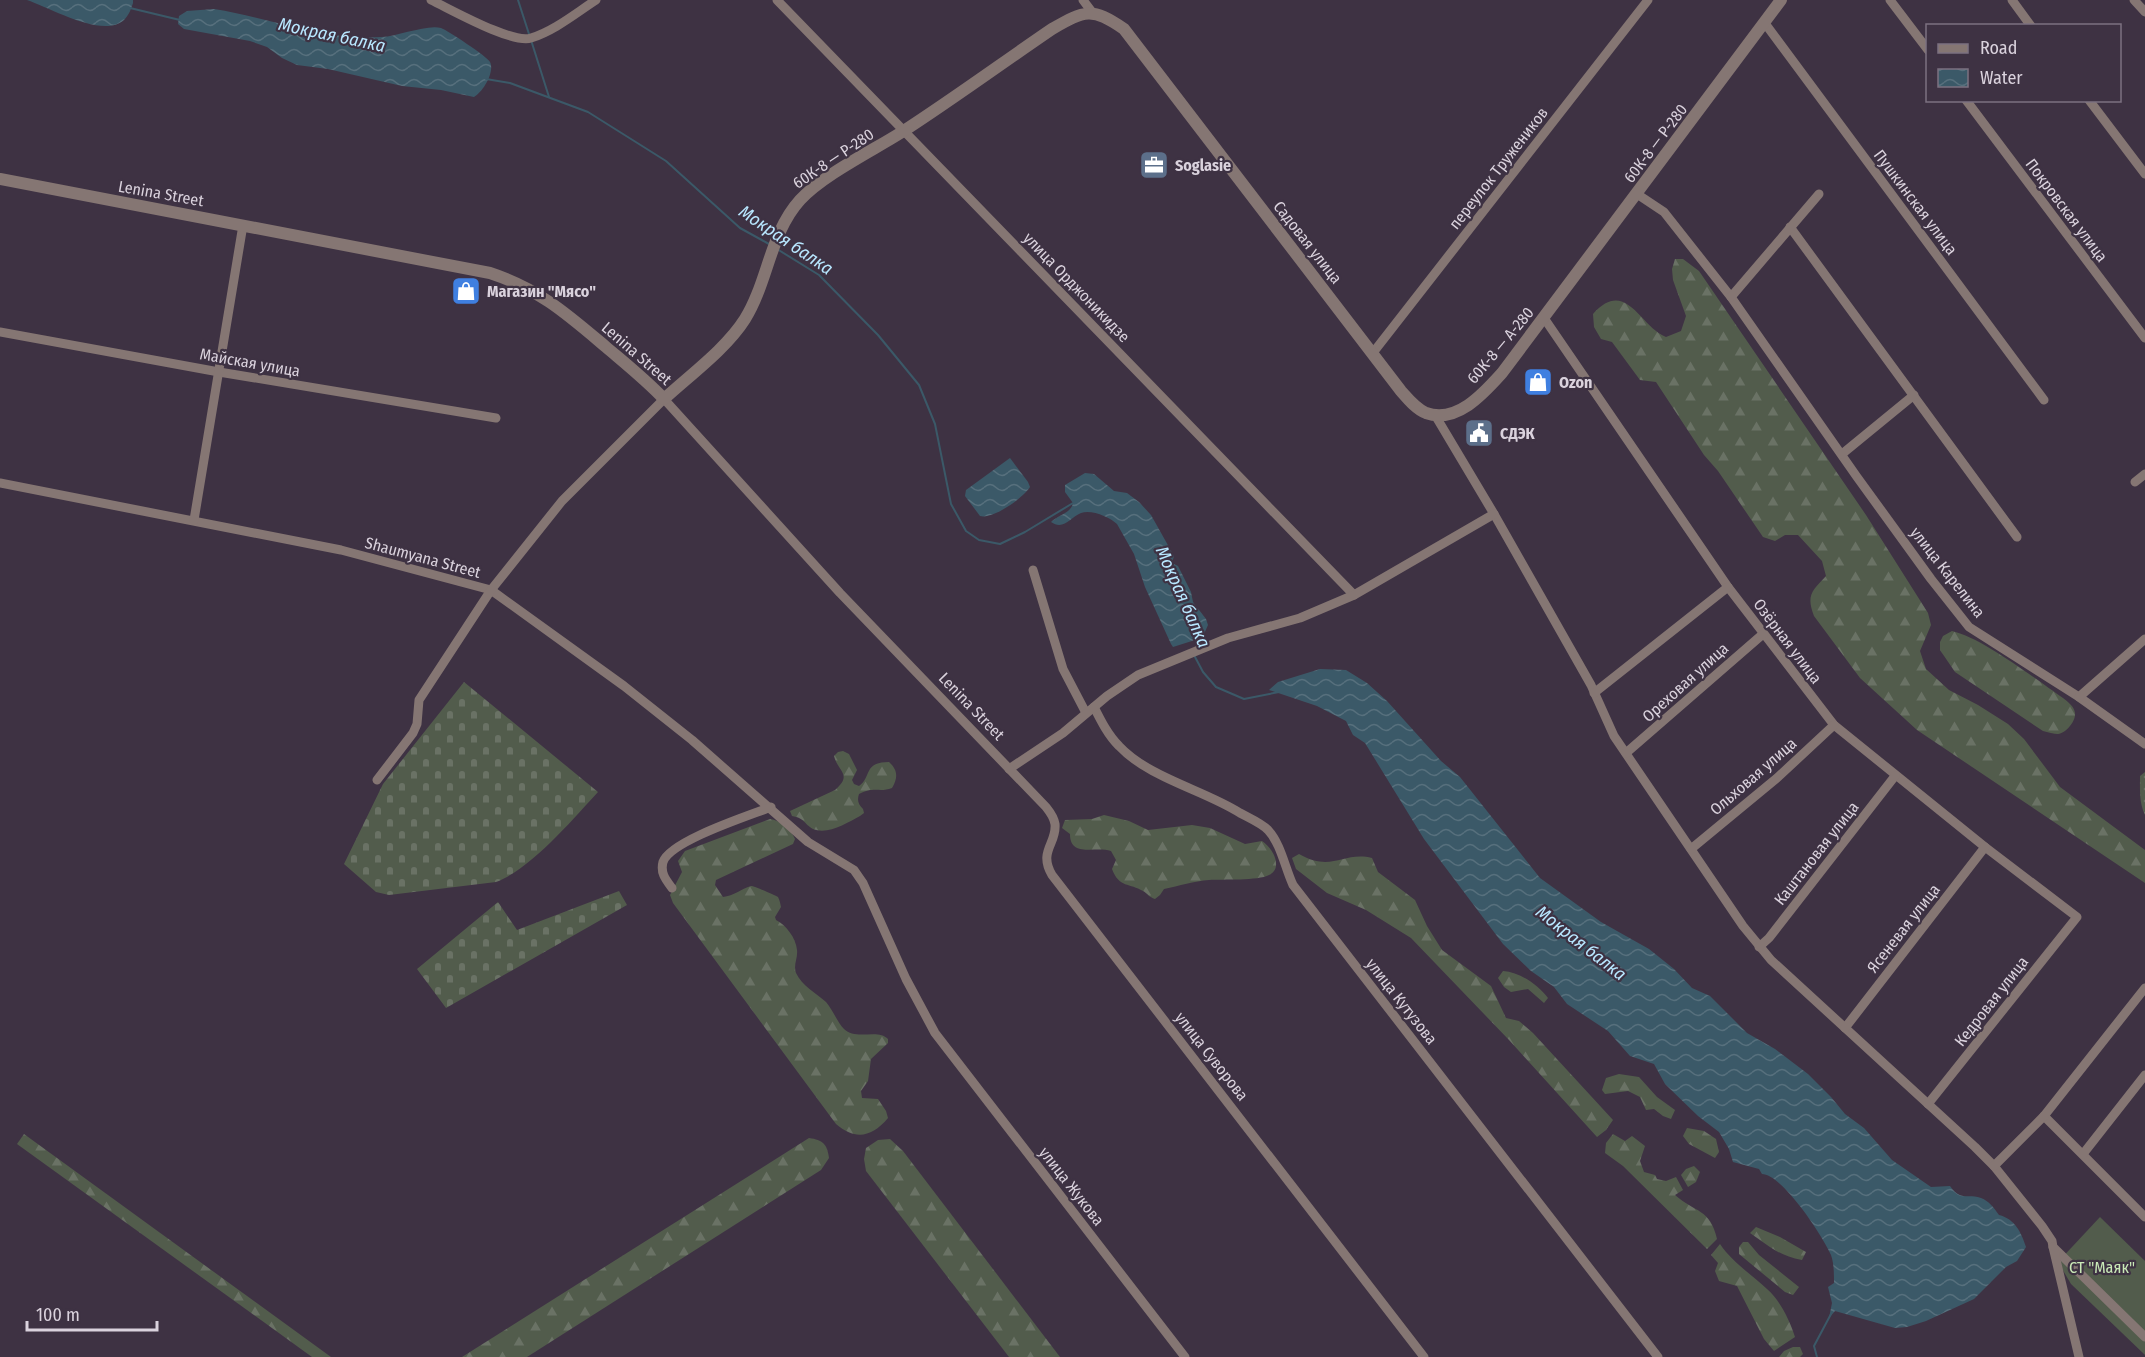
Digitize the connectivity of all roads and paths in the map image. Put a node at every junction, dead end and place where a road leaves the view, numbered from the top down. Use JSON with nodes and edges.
{"nodes":[{"id":1,"x":431,"y":0,"type":"edge"},
{"id":2,"x":596,"y":0,"type":"edge"},
{"id":3,"x":777,"y":0,"type":"edge"},
{"id":4,"x":1083,"y":0,"type":"edge"},
{"id":5,"x":1648,"y":0,"type":"edge"},
{"id":6,"x":1781,"y":0,"type":"edge"},
{"id":7,"x":1890,"y":0,"type":"edge"},
{"id":8,"x":2012,"y":0,"type":"edge"},
{"id":9,"x":2134,"y":0,"type":"edge"},
{"id":10,"x":1092,"y":12,"type":"junction"},
{"id":11,"x":2145,"y":12,"type":"edge"},
{"id":12,"x":1764,"y":22,"type":"junction"},
{"id":13,"x":2030,"y":24,"type":"edge"},
{"id":14,"x":1926,"y":47,"type":"edge"},
{"id":15,"x":1968,"y":102,"type":"edge"},
{"id":16,"x":2091,"y":102,"type":"edge"},
{"id":17,"x":904,"y":130,"type":"junction"},
{"id":18,"x":2145,"y":174,"type":"edge"},
{"id":19,"x":0,"y":179,"type":"edge"},
{"id":20,"x":1637,"y":194,"type":"junction"},
{"id":21,"x":1819,"y":194,"type":"dead end"},
{"id":22,"x":243,"y":225,"type":"junction"},
{"id":23,"x":1790,"y":227,"type":"junction"},
{"id":24,"x":1731,"y":297,"type":"junction"},
{"id":25,"x":1554,"y":304,"type":"joint"},
{"id":26,"x":1544,"y":318,"type":"junction"},
{"id":27,"x":0,"y":332,"type":"edge"},
{"id":28,"x":2145,"y":338,"type":"edge"},
{"id":29,"x":1372,"y":354,"type":"junction"},
{"id":30,"x":219,"y":372,"type":"junction"},
{"id":31,"x":1914,"y":395,"type":"junction"},
{"id":32,"x":664,"y":399,"type":"junction"},
{"id":33,"x":2044,"y":400,"type":"dead end"},
{"id":34,"x":1435,"y":415,"type":"junction"},
{"id":35,"x":496,"y":418,"type":"dead end"},
{"id":36,"x":1842,"y":453,"type":"junction"},
{"id":37,"x":2145,"y":474,"type":"edge"},
{"id":38,"x":2135,"y":482,"type":"dead end"},
{"id":39,"x":0,"y":483,"type":"edge"},
{"id":40,"x":1494,"y":514,"type":"junction"},
{"id":41,"x":194,"y":520,"type":"junction"},
{"id":42,"x":2017,"y":537,"type":"dead end"},
{"id":43,"x":1033,"y":570,"type":"dead end"},
{"id":44,"x":1728,"y":588,"type":"junction"},
{"id":45,"x":491,"y":590,"type":"junction"},
{"id":46,"x":1354,"y":595,"type":"junction"},
{"id":47,"x":1763,"y":633,"type":"junction"},
{"id":48,"x":2145,"y":639,"type":"edge"},
{"id":49,"x":1594,"y":693,"type":"junction"},
{"id":50,"x":2079,"y":697,"type":"junction"},
{"id":51,"x":1090,"y":710,"type":"junction"},
{"id":52,"x":1834,"y":725,"type":"junction"},
{"id":53,"x":2145,"y":744,"type":"edge"},
{"id":54,"x":1626,"y":753,"type":"junction"},
{"id":55,"x":1009,"y":769,"type":"junction"},
{"id":56,"x":1895,"y":776,"type":"junction"},
{"id":57,"x":377,"y":780,"type":"dead end"},
{"id":58,"x":771,"y":807,"type":"junction"},
{"id":59,"x":1985,"y":847,"type":"junction"},
{"id":60,"x":1691,"y":849,"type":"junction"},
{"id":61,"x":672,"y":888,"type":"dead end"},
{"id":62,"x":2077,"y":917,"type":"joint"},
{"id":63,"x":1759,"y":947,"type":"junction"},
{"id":64,"x":2145,"y":988,"type":"edge"},
{"id":65,"x":1845,"y":1028,"type":"junction"},
{"id":66,"x":935,"y":1033,"type":"joint"},
{"id":67,"x":2145,"y":1075,"type":"edge"},
{"id":68,"x":1928,"y":1104,"type":"junction"},
{"id":69,"x":2044,"y":1116,"type":"junction"},
{"id":70,"x":2083,"y":1154,"type":"junction"},
{"id":71,"x":1994,"y":1166,"type":"junction"},
{"id":72,"x":2145,"y":1202,"type":"edge"},
{"id":73,"x":2142,"y":1214,"type":"edge"},
{"id":74,"x":2053,"y":1247,"type":"junction"},
{"id":75,"x":2145,"y":1337,"type":"edge"},
{"id":76,"x":1185,"y":1357,"type":"edge"},
{"id":77,"x":1424,"y":1357,"type":"edge"},
{"id":78,"x":1658,"y":1357,"type":"edge"},
{"id":79,"x":2079,"y":1357,"type":"edge"}],
"edges":[{"from":1,"to":2,"type":"street"},
{"from":3,"to":17,"type":"street","name":"улица Орджоникидзе"},
{"from":4,"to":10,"type":"street","name":"Садовая улица"},
{"from":5,"to":29,"type":"street","name":"переулок Тружеников"},
{"from":6,"to":12,"type":"street","name":"60К-8 — Р-280"},
{"from":7,"to":14,"type":"street"},
{"from":8,"to":13,"type":"street"},
{"from":9,"to":11,"type":"street"},
{"from":10,"to":17,"type":"street","name":"60К-8 — Р-280"},
{"from":10,"to":29,"type":"street","name":"Садовая улица"},
{"from":12,"to":20,"type":"street","name":"60К-8 — Р-280"},
{"from":12,"to":33,"type":"street","name":"Пушкинская улица"},
{"from":15,"to":28,"type":"street","name":"Покровская улица"},
{"from":16,"to":18,"type":"street"},
{"from":17,"to":32,"type":"street","name":"60К-8 — Р-280"},
{"from":17,"to":46,"type":"street","name":"улица Орджоникидзе"},
{"from":19,"to":22,"type":"street","name":"Lenina Street"},
{"from":20,"to":24,"type":"street","name":"улица Карелина"},
{"from":20,"to":25,"type":"street","name":"60К-8 — Р-280"},
{"from":21,"to":23,"type":"street"},
{"from":22,"to":30,"type":"street"},
{"from":22,"to":32,"type":"street","name":"Lenina Street"},
{"from":23,"to":24,"type":"street"},
{"from":23,"to":31,"type":"street"},
{"from":24,"to":36,"type":"street","name":"улица Карелина"},
{"from":25,"to":26,"type":"street","name":"60К-8 — А-280"},
{"from":26,"to":34,"type":"street","name":"60К-8 — А-280"},
{"from":26,"to":44,"type":"street","name":"Озёрная улица"},
{"from":27,"to":30,"type":"street","name":"Майская улица"},
{"from":29,"to":34,"type":"street","name":"Садовая улица"},
{"from":30,"to":35,"type":"street","name":"Майская улица"},
{"from":30,"to":41,"type":"street"},
{"from":31,"to":36,"type":"street"},
{"from":31,"to":42,"type":"street"},
{"from":32,"to":45,"type":"street"},
{"from":32,"to":55,"type":"street","name":"Lenina Street"},
{"from":34,"to":40,"type":"street","name":"Садовая улица"},
{"from":36,"to":50,"type":"street","name":"улица Карелина"},
{"from":37,"to":38,"type":"street"},
{"from":39,"to":41,"type":"street","name":"Shaumyana Street"},
{"from":40,"to":46,"type":"street"},
{"from":40,"to":49,"type":"street","name":"Садовая улица"},
{"from":41,"to":45,"type":"street","name":"Shaumyana Street"},
{"from":43,"to":51,"type":"street","name":"улица Кутузова"},
{"from":44,"to":47,"type":"street","name":"Озёрная улица"},
{"from":44,"to":49,"type":"street"},
{"from":45,"to":57,"type":"street"},
{"from":45,"to":58,"type":"street","name":"Shaumyana Street"},
{"from":46,"to":51,"type":"street"},
{"from":47,"to":52,"type":"street","name":"Озёрная улица"},
{"from":47,"to":54,"type":"street","name":"Ореховая улица"},
{"from":48,"to":50,"type":"street"},
{"from":49,"to":54,"type":"street","name":"Садовая улица"},
{"from":50,"to":53,"type":"street","name":"улица Карелина"},
{"from":51,"to":55,"type":"street"},
{"from":51,"to":78,"type":"street","name":"улица Кутузова"},
{"from":52,"to":56,"type":"street","name":"Озёрная улица"},
{"from":52,"to":60,"type":"street","name":"Ольховая улица"},
{"from":54,"to":60,"type":"street","name":"Садовая улица"},
{"from":55,"to":77,"type":"street","name":"улица Суворова"},
{"from":56,"to":59,"type":"street","name":"Озёрная улица"},
{"from":56,"to":63,"type":"street","name":"Каштановая улица"},
{"from":58,"to":61,"type":"street"},
{"from":58,"to":66,"type":"street","name":"Shaumyana Street"},
{"from":59,"to":62,"type":"street","name":"Озёрная улица"},
{"from":59,"to":65,"type":"street","name":"Ясеневая улица"},
{"from":60,"to":63,"type":"street","name":"Садовая улица"},
{"from":62,"to":68,"type":"street","name":"Кедровая улица"},
{"from":63,"to":65,"type":"street","name":"Садовая улица"},
{"from":64,"to":69,"type":"street"},
{"from":65,"to":68,"type":"street","name":"Садовая улица"},
{"from":66,"to":76,"type":"street","name":"улица Жукова"},
{"from":67,"to":70,"type":"street"},
{"from":68,"to":71,"type":"street","name":"Садовая улица"},
{"from":69,"to":70,"type":"street"},
{"from":69,"to":71,"type":"street"},
{"from":70,"to":73,"type":"street"},
{"from":71,"to":74,"type":"street","name":"Садовая улица"},
{"from":72,"to":73,"type":"street"},
{"from":74,"to":75,"type":"street"},
{"from":74,"to":79,"type":"street"}]}
